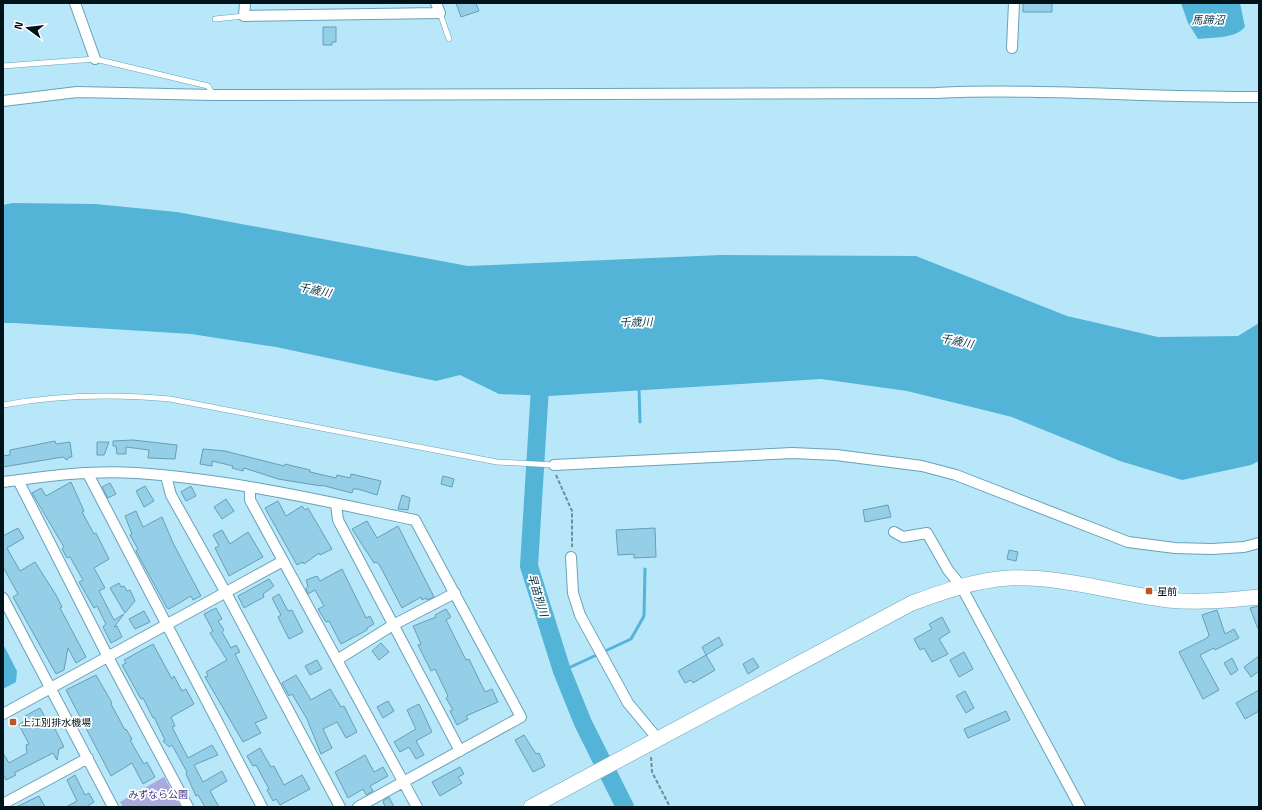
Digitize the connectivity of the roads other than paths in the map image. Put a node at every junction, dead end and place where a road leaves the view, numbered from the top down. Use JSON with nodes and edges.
{"nodes":[{"id":1,"x":74,"y":3,"type":"edge"},
{"id":2,"x":245,"y":3,"type":"edge"},
{"id":3,"x":436,"y":3,"type":"edge"},
{"id":4,"x":1014,"y":3,"type":"edge"},
{"id":5,"x":440,"y":13,"type":"junction"},
{"id":6,"x":244,"y":16,"type":"junction"},
{"id":7,"x":215,"y":19,"type":"dead end"},
{"id":8,"x":449,"y":39,"type":"dead end"},
{"id":9,"x":1012,"y":48,"type":"dead end"},
{"id":10,"x":95,"y":59,"type":"junction"},
{"id":11,"x":3,"y":66,"type":"edge"},
{"id":12,"x":213,"y":95,"type":"junction"},
{"id":13,"x":1259,"y":97,"type":"edge"},
{"id":14,"x":3,"y":101,"type":"edge"},
{"id":15,"x":3,"y":405,"type":"edge"},
{"id":16,"x":554,"y":465,"type":"joint"},
{"id":17,"x":88,"y":474,"type":"junction"},
{"id":18,"x":166,"y":476,"type":"junction"},
{"id":19,"x":18,"y":480,"type":"junction"},
{"id":20,"x":3,"y":482,"type":"edge"},
{"id":21,"x":250,"y":488,"type":"junction"},
{"id":22,"x":336,"y":504,"type":"junction"},
{"id":23,"x":894,"y":532,"type":"dead end"},
{"id":24,"x":1259,"y":543,"type":"edge"},
{"id":25,"x":571,"y":556,"type":"road end"},
{"id":26,"x":283,"y":562,"type":"junction"},
{"id":27,"x":961,"y":586,"type":"junction"},
{"id":28,"x":226,"y":593,"type":"junction"},
{"id":29,"x":455,"y":593,"type":"junction"},
{"id":30,"x":1259,"y":597,"type":"edge"},
{"id":31,"x":3,"y":598,"type":"edge"},
{"id":32,"x":167,"y":625,"type":"junction"},
{"id":33,"x":393,"y":625,"type":"junction"},
{"id":34,"x":108,"y":657,"type":"junction"},
{"id":35,"x":337,"y":660,"type":"junction"},
{"id":36,"x":51,"y":688,"type":"junction"},
{"id":37,"x":3,"y":714,"type":"edge"},
{"id":38,"x":652,"y":741,"type":"junction"},
{"id":39,"x":460,"y":751,"type":"junction"},
{"id":40,"x":88,"y":758,"type":"junction"},
{"id":41,"x":403,"y":782,"type":"junction"},
{"id":42,"x":3,"y":804,"type":"edge"},
{"id":43,"x":113,"y":807,"type":"edge"},
{"id":44,"x":188,"y":807,"type":"edge"},
{"id":45,"x":262,"y":807,"type":"edge"},
{"id":46,"x":340,"y":807,"type":"edge"},
{"id":47,"x":358,"y":807,"type":"edge"},
{"id":48,"x":417,"y":807,"type":"edge"},
{"id":49,"x":531,"y":807,"type":"edge"},
{"id":50,"x":1080,"y":807,"type":"edge"}],
"edges":[{"from":1,"to":10,"type":"street"},
{"from":2,"to":6,"type":"street"},
{"from":3,"to":5,"type":"street"},
{"from":4,"to":9,"type":"street"},
{"from":5,"to":6,"type":"street"},
{"from":5,"to":8,"type":"lane"},
{"from":6,"to":7,"type":"lane"},
{"from":10,"to":11,"type":"lane"},
{"from":10,"to":12,"type":"lane"},
{"from":12,"to":13,"type":"street"},
{"from":12,"to":14,"type":"street"},
{"from":15,"to":16,"type":"lane"},
{"from":16,"to":24,"type":"street"},
{"from":17,"to":18,"type":"street"},
{"from":17,"to":19,"type":"street"},
{"from":17,"to":32,"type":"street"},
{"from":18,"to":21,"type":"street"},
{"from":18,"to":28,"type":"street"},
{"from":19,"to":20,"type":"street"},
{"from":19,"to":34,"type":"street"},
{"from":21,"to":22,"type":"street"},
{"from":21,"to":26,"type":"street"},
{"from":22,"to":29,"type":"street"},
{"from":22,"to":33,"type":"street"},
{"from":23,"to":27,"type":"street"},
{"from":25,"to":38,"type":"street"},
{"from":26,"to":28,"type":"street"},
{"from":26,"to":35,"type":"street"},
{"from":27,"to":30,"type":"street"},
{"from":27,"to":38,"type":"street"},
{"from":27,"to":50,"type":"street"},
{"from":28,"to":32,"type":"street"},
{"from":28,"to":46,"type":"street"},
{"from":29,"to":33,"type":"street"},
{"from":29,"to":39,"type":"street"},
{"from":31,"to":36,"type":"street"},
{"from":32,"to":34,"type":"street"},
{"from":32,"to":45,"type":"street"},
{"from":33,"to":35,"type":"street"},
{"from":33,"to":39,"type":"street"},
{"from":34,"to":36,"type":"street"},
{"from":34,"to":44,"type":"street"},
{"from":35,"to":41,"type":"street"},
{"from":36,"to":37,"type":"street"},
{"from":36,"to":40,"type":"street"},
{"from":38,"to":49,"type":"street"},
{"from":39,"to":41,"type":"street"},
{"from":40,"to":42,"type":"street"},
{"from":40,"to":43,"type":"street"},
{"from":41,"to":47,"type":"street"},
{"from":41,"to":48,"type":"street"}]}
